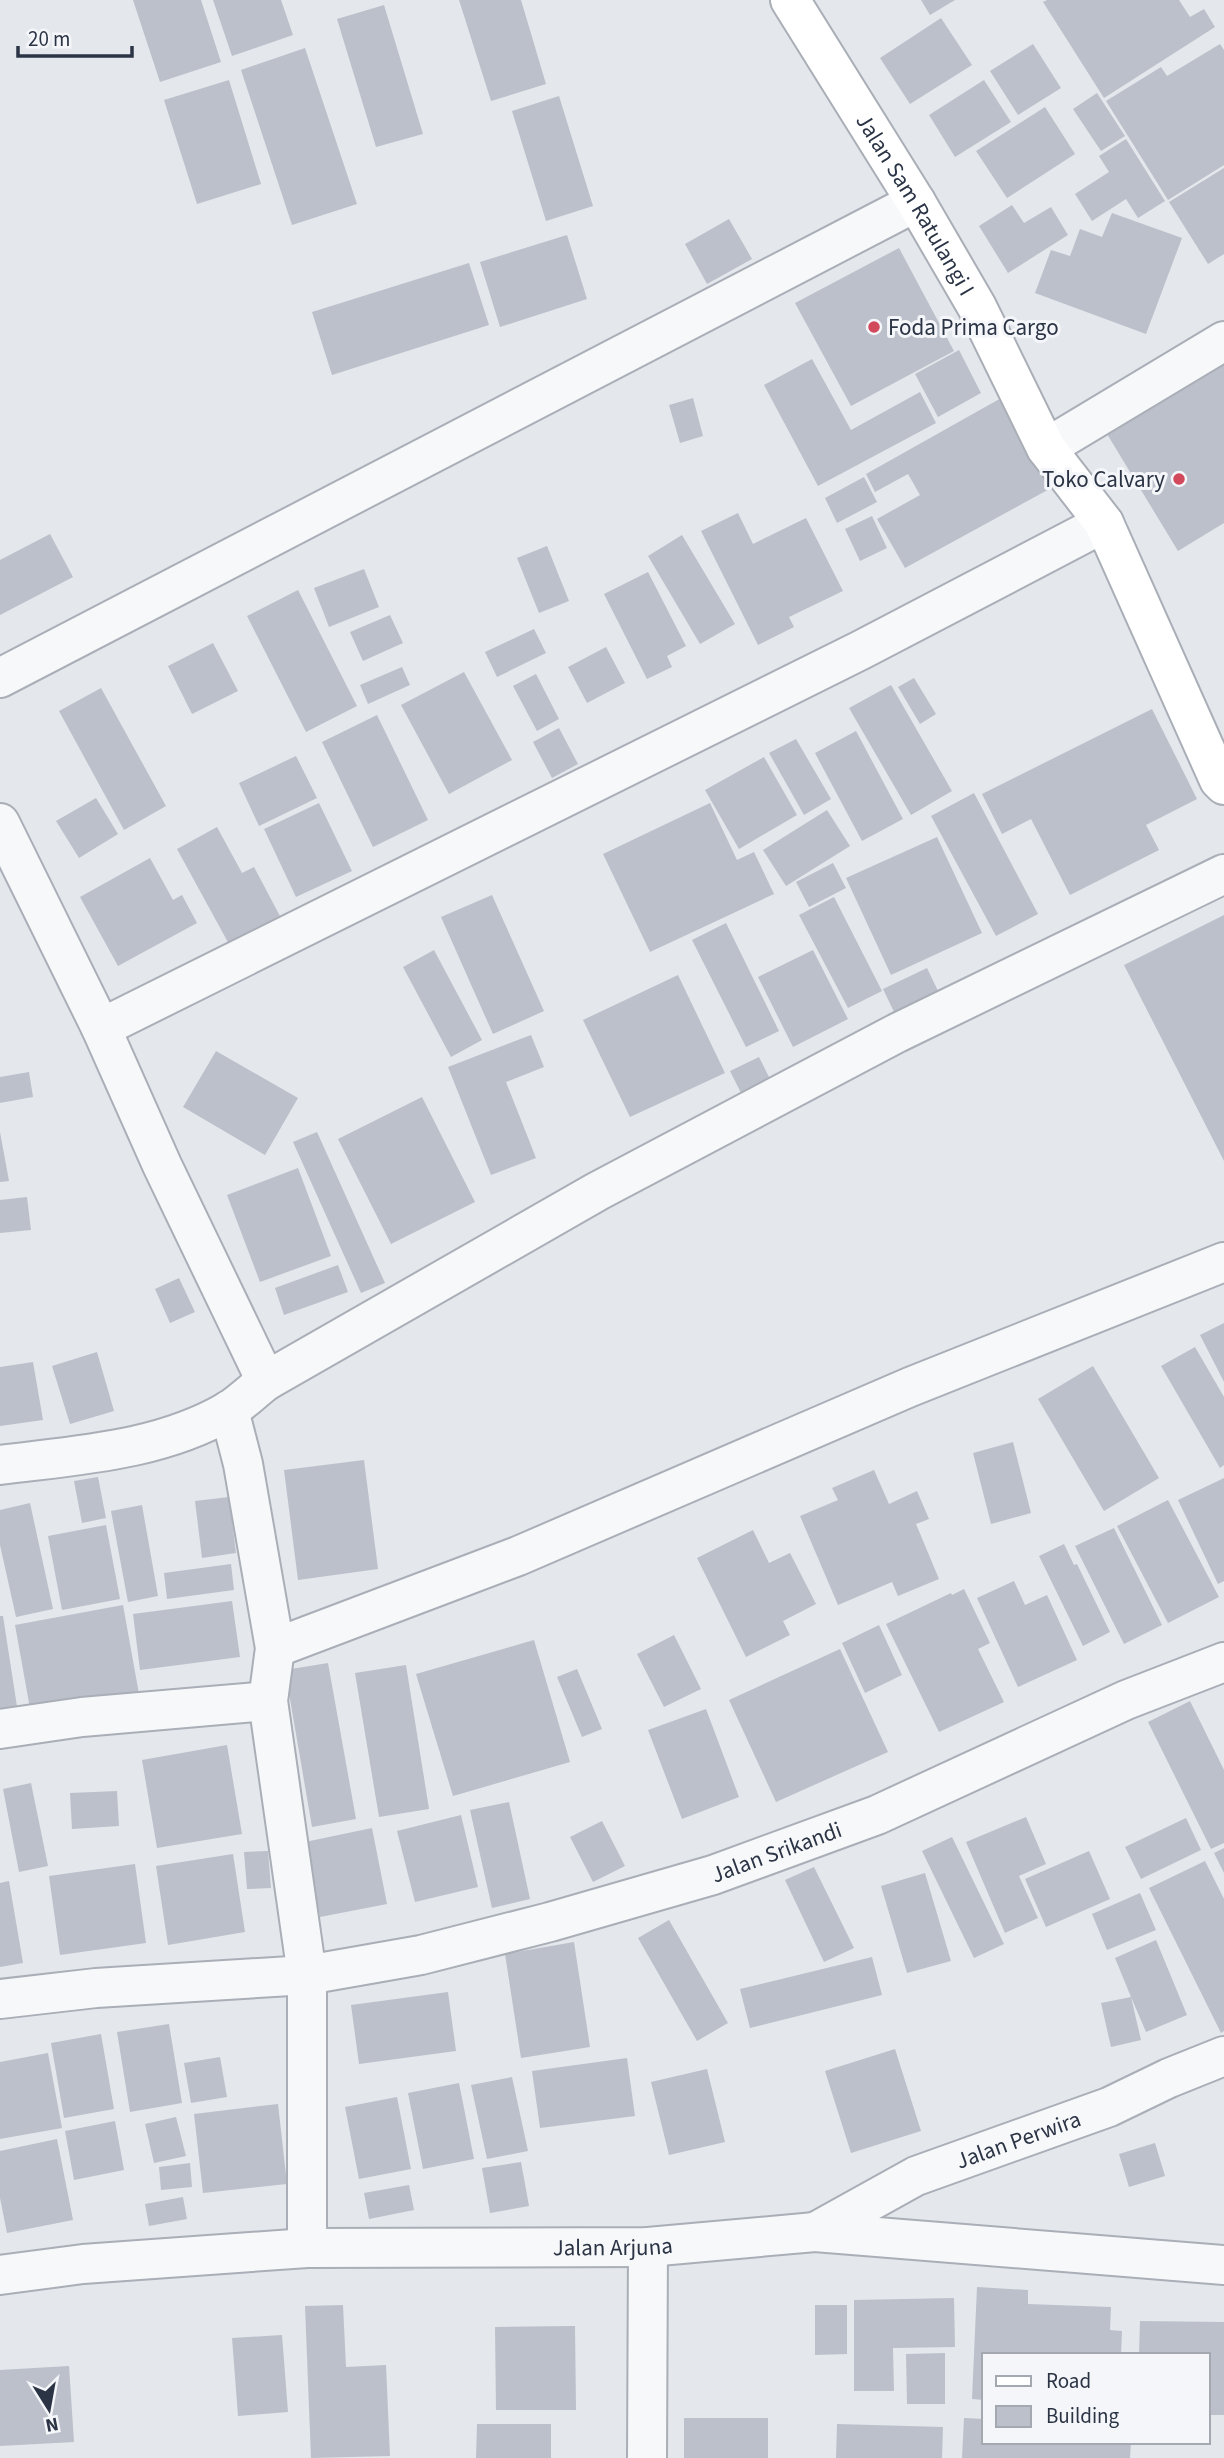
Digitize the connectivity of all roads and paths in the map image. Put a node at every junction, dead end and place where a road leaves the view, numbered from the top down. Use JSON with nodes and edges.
{"nodes":[{"id":1,"x":790,"y":0,"type":"edge"},
{"id":2,"x":916,"y":202,"type":"junction"},
{"id":3,"x":1224,"y":341,"type":"edge"},
{"id":4,"x":1046,"y":447,"type":"junction"},
{"id":5,"x":1104,"y":523,"type":"junction"},
{"id":6,"x":0,"y":678,"type":"edge"},
{"id":7,"x":1222,"y":781,"type":"edge"},
{"id":8,"x":0,"y":823,"type":"edge"},
{"id":9,"x":1224,"y":874,"type":"edge"},
{"id":10,"x":101,"y":1028,"type":"junction"},
{"id":11,"x":1224,"y":1262,"type":"edge"},
{"id":12,"x":266,"y":1381,"type":"junction"},
{"id":13,"x":229,"y":1410,"type":"junction"},
{"id":14,"x":0,"y":1465,"type":"edge"},
{"id":15,"x":275,"y":1647,"type":"junction"},
{"id":16,"x":1224,"y":1662,"type":"edge"},
{"id":17,"x":268,"y":1701,"type":"junction"},
{"id":18,"x":0,"y":1729,"type":"edge"},
{"id":19,"x":307,"y":1975,"type":"junction"},
{"id":20,"x":0,"y":1999,"type":"edge"},
{"id":21,"x":1224,"y":2056,"type":"edge"},
{"id":22,"x":815,"y":2232,"type":"junction"},
{"id":23,"x":648,"y":2247,"type":"junction"},
{"id":24,"x":307,"y":2248,"type":"junction"},
{"id":25,"x":1224,"y":2265,"type":"edge"},
{"id":26,"x":0,"y":2275,"type":"edge"},
{"id":27,"x":647,"y":2458,"type":"edge"}],
"edges":[{"from":1,"to":2,"type":"main road","name":"Jalan Sam Ratulangi I"},
{"from":2,"to":4,"type":"main road","name":"Jalan Sam Ratulangi I"},
{"from":2,"to":6,"type":"street"},
{"from":3,"to":4,"type":"street"},
{"from":4,"to":5,"type":"main road","name":"Jalan Sam Ratulangi I"},
{"from":5,"to":7,"type":"main road","name":"Jalan Sam Ratulangi I"},
{"from":5,"to":10,"type":"street"},
{"from":8,"to":10,"type":"street"},
{"from":9,"to":12,"type":"street"},
{"from":10,"to":12,"type":"street"},
{"from":11,"to":15,"type":"street"},
{"from":12,"to":13,"type":"street"},
{"from":13,"to":14,"type":"street"},
{"from":13,"to":15,"type":"street"},
{"from":15,"to":17,"type":"street"},
{"from":16,"to":19,"type":"street","name":"Jalan Srikandi"},
{"from":17,"to":18,"type":"street"},
{"from":17,"to":19,"type":"street"},
{"from":19,"to":20,"type":"street","name":"Jalan Srikandi"},
{"from":19,"to":24,"type":"street"},
{"from":21,"to":22,"type":"street","name":"Jalan Perwira"},
{"from":22,"to":23,"type":"street","name":"Jalan Arjuna"},
{"from":22,"to":25,"type":"street","name":"Jalan Arjuna"},
{"from":23,"to":24,"type":"street","name":"Jalan Arjuna"},
{"from":23,"to":27,"type":"street"},
{"from":24,"to":26,"type":"street","name":"Jalan Arjuna"}]}
